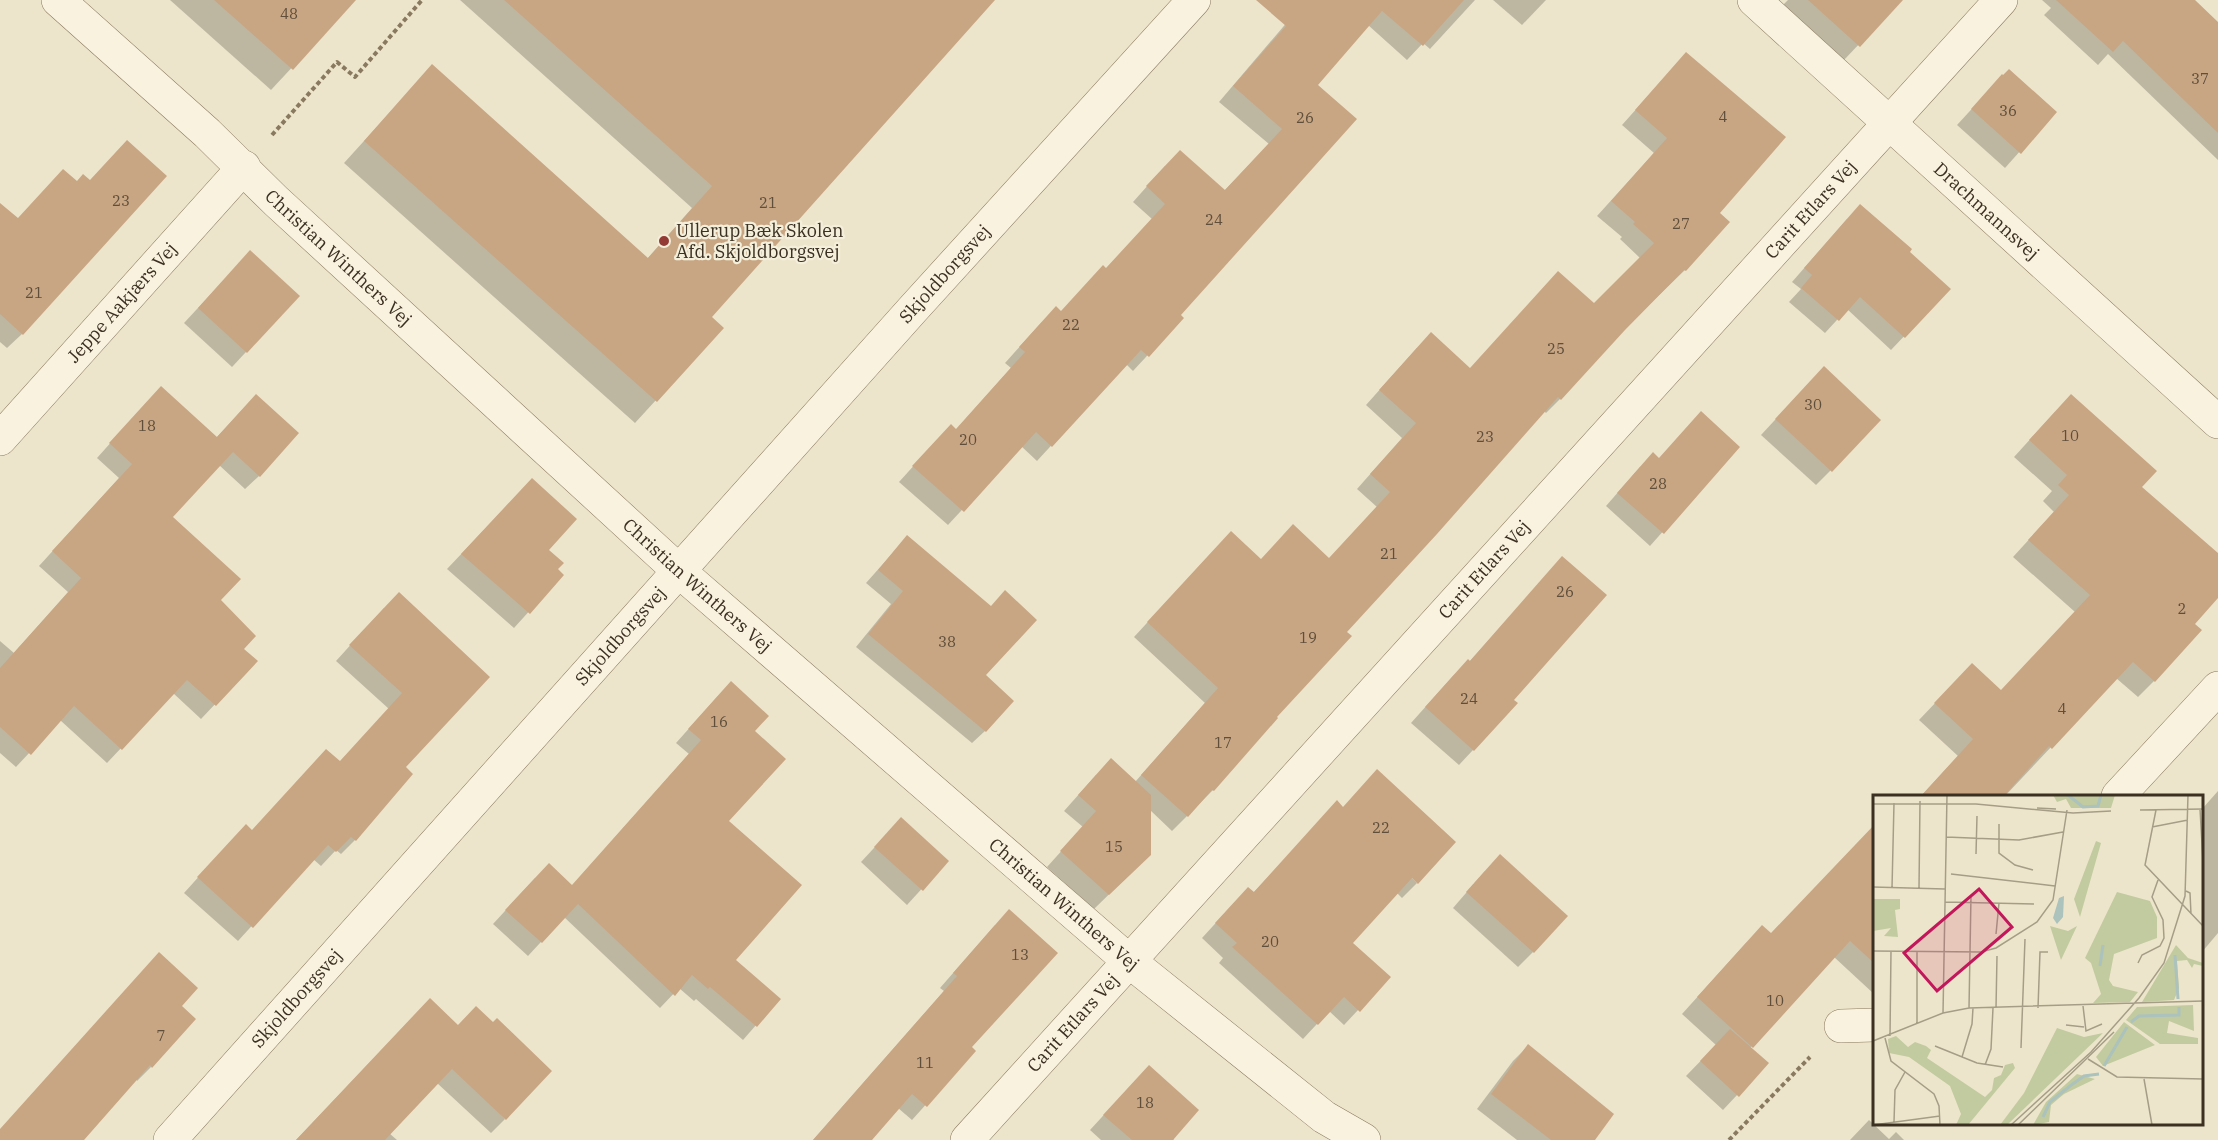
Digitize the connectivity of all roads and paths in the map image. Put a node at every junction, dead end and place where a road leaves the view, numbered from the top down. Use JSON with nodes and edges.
{"nodes":[{"id":1,"x":58,"y":0,"type":"edge"},
{"id":2,"x":422,"y":0,"type":"edge"},
{"id":3,"x":1194,"y":0,"type":"edge"},
{"id":4,"x":1754,"y":0,"type":"edge"},
{"id":5,"x":2001,"y":0,"type":"edge"},
{"id":6,"x":1890,"y":122,"type":"junction"},
{"id":7,"x":244,"y":167,"type":"junction"},
{"id":8,"x":2218,"y":422,"type":"edge"},
{"id":9,"x":0,"y":439,"type":"edge"},
{"id":10,"x":680,"y":572,"type":"junction"},
{"id":11,"x":2218,"y":688,"type":"edge"},
{"id":12,"x":2119,"y":795,"type":"edge"},
{"id":13,"x":1129,"y":961,"type":"junction"},
{"id":14,"x":1873,"y":1025,"type":"edge"},
{"id":15,"x":1841,"y":1026,"type":"joint"},
{"id":16,"x":170,"y":1140,"type":"edge"},
{"id":17,"x":967,"y":1140,"type":"edge"},
{"id":18,"x":1364,"y":1140,"type":"edge"},
{"id":19,"x":1729,"y":1140,"type":"edge"}],
"edges":[{"from":1,"to":7,"type":"street","name":"Christian Winthers Vej"},
{"from":2,"to":7,"type":"path"},
{"from":3,"to":10,"type":"street","name":"Skjoldborgsvej"},
{"from":4,"to":6,"type":"street","name":"Drachmannsvej"},
{"from":5,"to":6,"type":"street","name":"Carit Etlars Vej"},
{"from":6,"to":8,"type":"street","name":"Drachmannsvej"},
{"from":6,"to":13,"type":"street","name":"Carit Etlars Vej"},
{"from":7,"to":9,"type":"street","name":"Jeppe Aakjærs Vej"},
{"from":7,"to":10,"type":"street","name":"Christian Winthers Vej"},
{"from":10,"to":13,"type":"street","name":"Christian Winthers Vej"},
{"from":10,"to":16,"type":"street","name":"Skjoldborgsvej"},
{"from":11,"to":12,"type":"street"},
{"from":13,"to":17,"type":"street","name":"Carit Etlars Vej"},
{"from":13,"to":18,"type":"street","name":"Christian Winthers Vej"},
{"from":14,"to":15,"type":"street"},
{"from":15,"to":19,"type":"path"}]}
